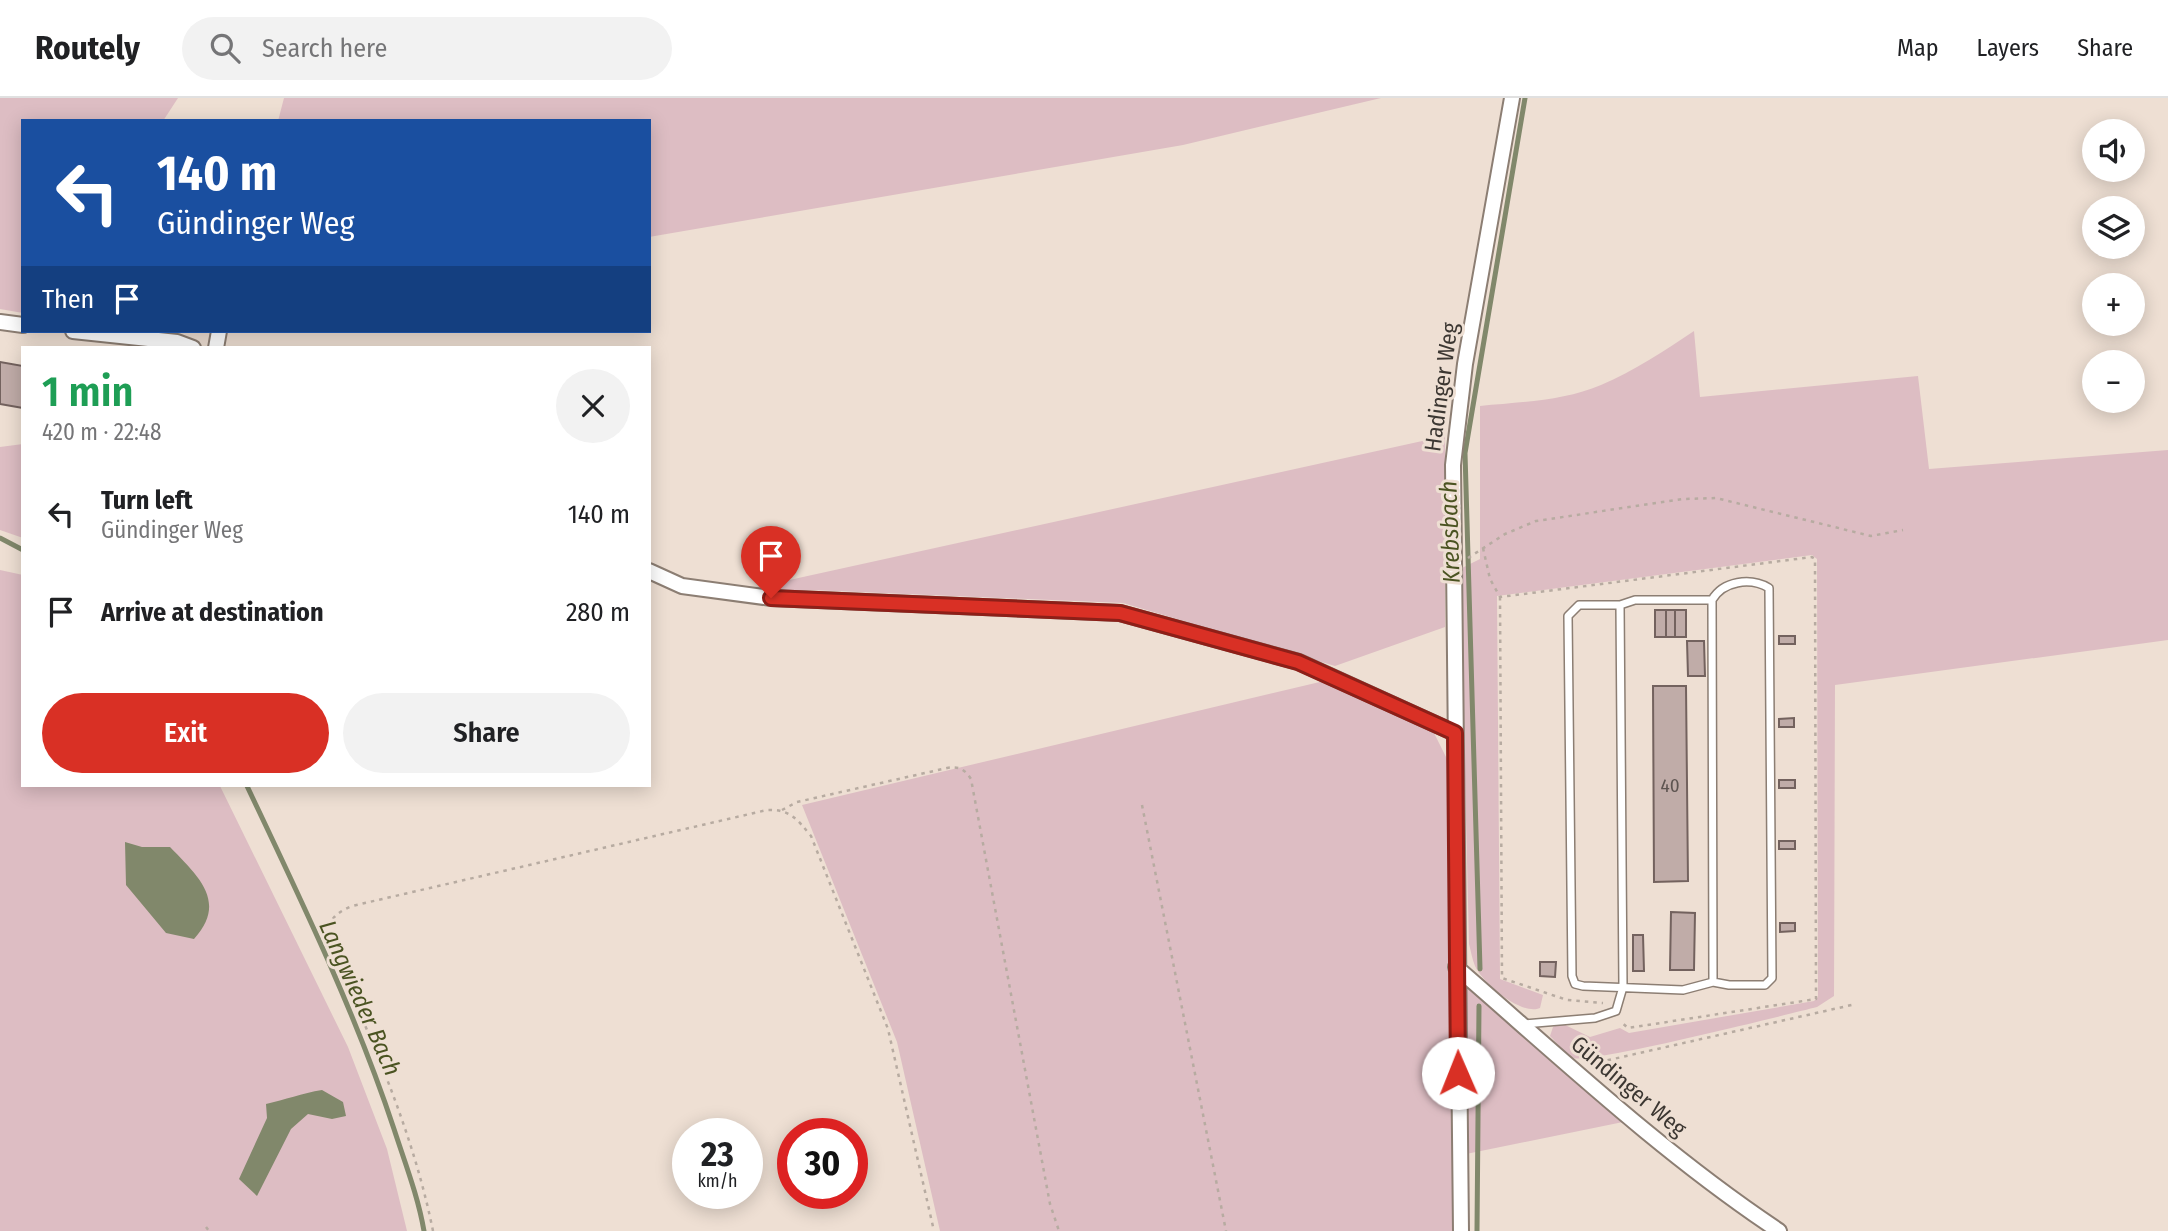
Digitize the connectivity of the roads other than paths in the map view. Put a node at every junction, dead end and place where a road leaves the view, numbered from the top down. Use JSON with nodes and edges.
{"nodes":[{"id":1,"x":1512,"y":98,"type":"edge"},
{"id":2,"x":0,"y":322,"type":"edge"},
{"id":3,"x":21,"y":324,"type":"edge"},
{"id":4,"x":92,"y":333,"type":"edge"},
{"id":5,"x":188,"y":346,"type":"edge"},
{"id":6,"x":651,"y":573,"type":"edge"},
{"id":7,"x":1712,"y":600,"type":"junction"},
{"id":8,"x":1620,"y":605,"type":"junction"},
{"id":9,"x":1455,"y":733,"type":"junction"},
{"id":10,"x":1457,"y":967,"type":"junction"},
{"id":11,"x":1713,"y":982,"type":"junction"},
{"id":12,"x":1623,"y":987,"type":"junction"},
{"id":13,"x":1522,"y":1024,"type":"junction"},
{"id":14,"x":1461,"y":1231,"type":"edge"},
{"id":15,"x":1779,"y":1231,"type":"edge"}],
"edges":[{"from":1,"to":9,"type":"street","name":"Hadinger Weg"},
{"from":2,"to":3,"type":"street"},
{"from":4,"to":5,"type":"street"},
{"from":6,"to":9,"type":"street"},
{"from":7,"to":8,"type":"lane"},
{"from":7,"to":11,"type":"lane"},
{"from":7,"to":11,"type":"lane"},
{"from":8,"to":12,"type":"lane"},
{"from":8,"to":12,"type":"lane"},
{"from":9,"to":10,"type":"street","name":"Hadinger Weg"},
{"from":10,"to":13,"type":"street","name":"Gündinger Weg"},
{"from":10,"to":14,"type":"street","name":"Hadinger Weg"},
{"from":11,"to":12,"type":"lane"},
{"from":12,"to":13,"type":"lane"},
{"from":13,"to":15,"type":"street","name":"Gündinger Weg"}]}
